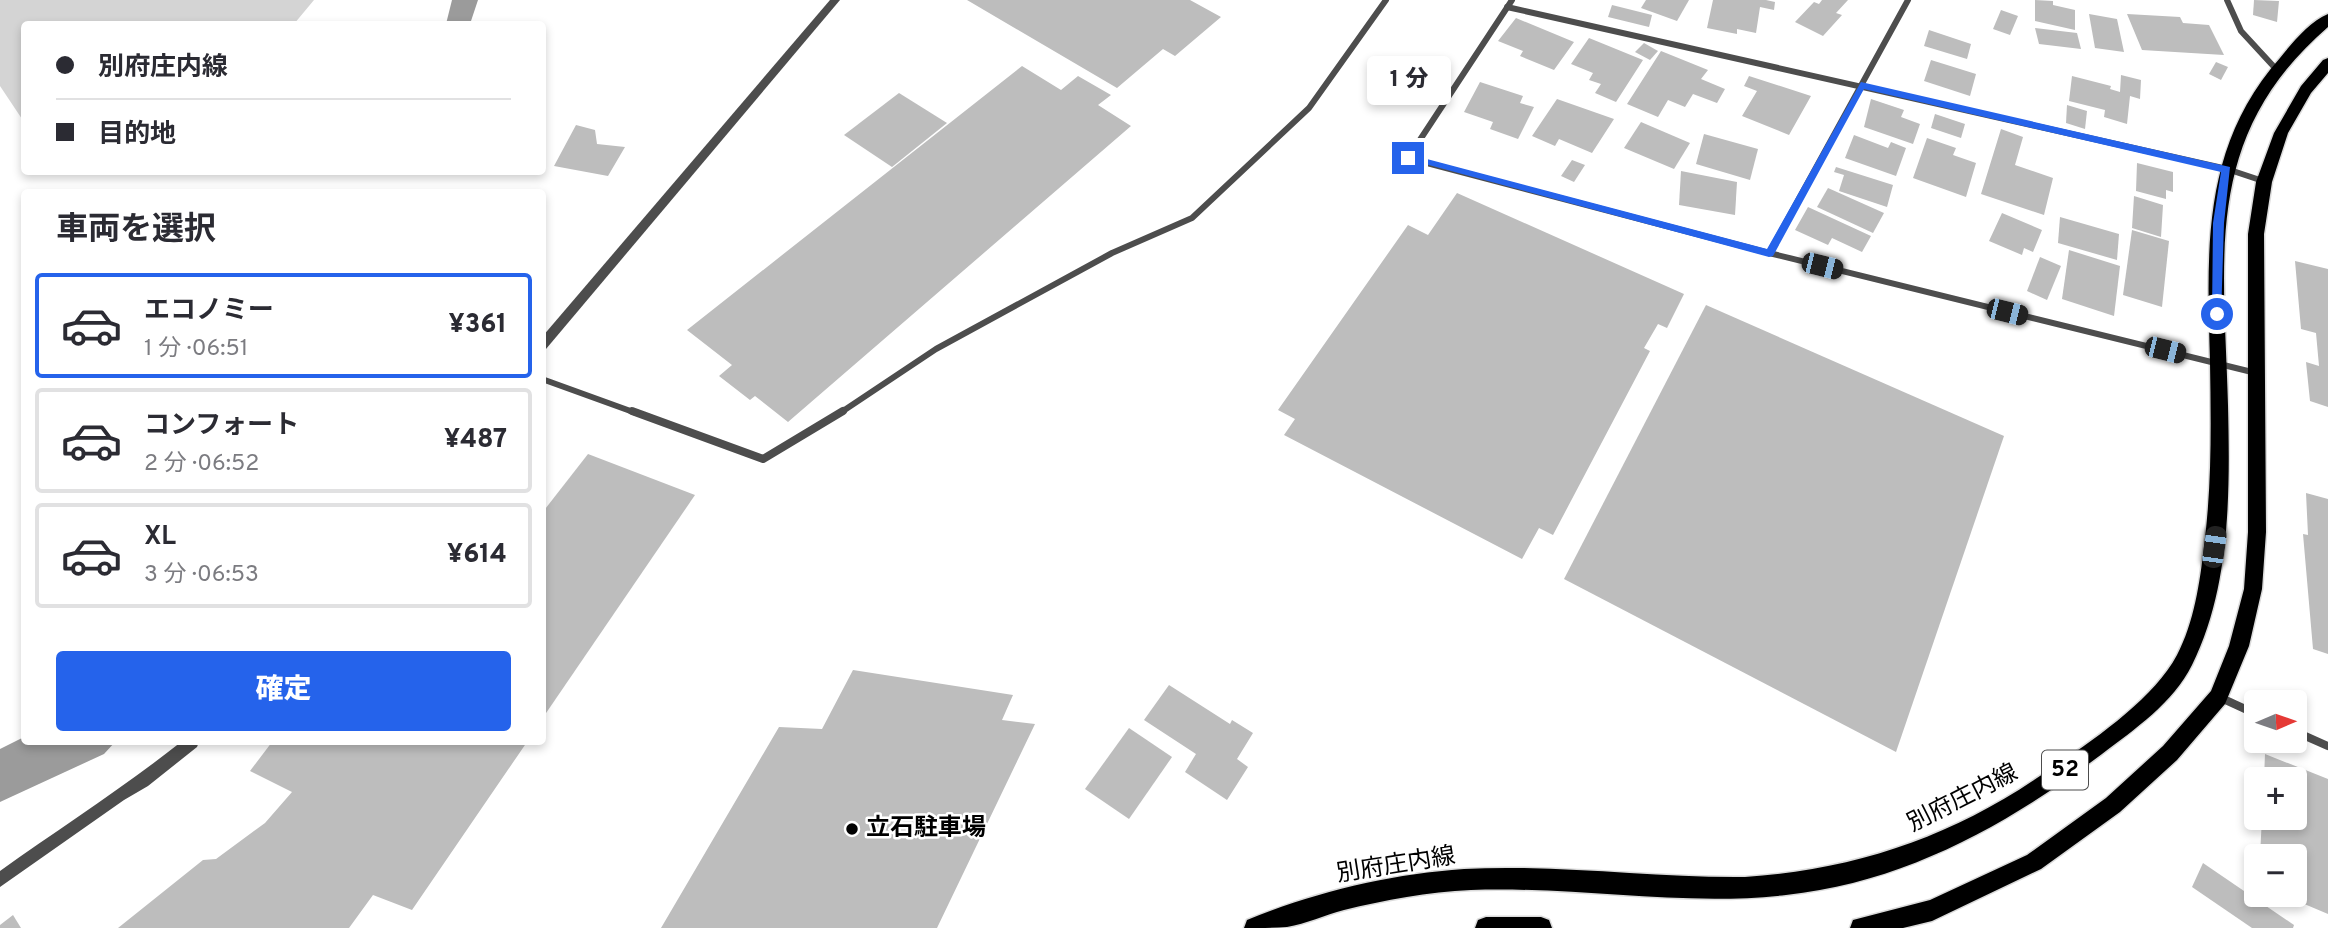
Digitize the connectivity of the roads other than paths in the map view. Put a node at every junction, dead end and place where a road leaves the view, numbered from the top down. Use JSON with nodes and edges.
{"nodes":[{"id":1,"x":835,"y":0,"type":"edge"},
{"id":2,"x":1386,"y":0,"type":"edge"},
{"id":3,"x":1512,"y":0,"type":"edge"},
{"id":4,"x":1908,"y":0,"type":"edge"},
{"id":5,"x":2227,"y":0,"type":"edge"},
{"id":6,"x":1507,"y":7,"type":"junction"},
{"id":7,"x":2328,"y":19,"type":"edge"},
{"id":8,"x":2328,"y":63,"type":"edge"},
{"id":9,"x":2276,"y":69,"type":"junction"},
{"id":10,"x":1861,"y":85,"type":"junction"},
{"id":11,"x":2227,"y":169,"type":"junction"},
{"id":12,"x":2264,"y":182,"type":"junction"},
{"id":13,"x":1769,"y":253,"type":"junction"},
{"id":14,"x":546,"y":341,"type":"edge"},
{"id":15,"x":2218,"y":363,"type":"junction"},
{"id":16,"x":2257,"y":373,"type":"junction"},
{"id":17,"x":546,"y":380,"type":"edge"},
{"id":18,"x":2218,"y":697,"type":"junction"},
{"id":19,"x":2244,"y":709,"type":"edge"},
{"id":20,"x":2307,"y":737,"type":"edge"},
{"id":21,"x":188,"y":745,"type":"edge"},
{"id":22,"x":2328,"y":746,"type":"edge"},
{"id":23,"x":0,"y":880,"type":"edge"},
{"id":24,"x":1255,"y":928,"type":"edge"},
{"id":25,"x":1486,"y":928,"type":"edge"},
{"id":26,"x":1541,"y":928,"type":"edge"},
{"id":27,"x":1861,"y":928,"type":"edge"}],
"edges":[{"from":1,"to":14,"type":"street"},
{"from":2,"to":17,"type":"street"},
{"from":3,"to":6,"type":"street"},
{"from":4,"to":10,"type":"street"},
{"from":5,"to":9,"type":"street"},
{"from":6,"to":10,"type":"street"},
{"from":6,"to":13,"type":"street"},
{"from":7,"to":9,"type":"main road","name":"別府庄内線","number":"52"},
{"from":8,"to":12,"type":"main road","number":"52"},
{"from":9,"to":11,"type":"main road","name":"別府庄内線","number":"52"},
{"from":10,"to":11,"type":"street"},
{"from":10,"to":13,"type":"street"},
{"from":11,"to":12,"type":"street"},
{"from":11,"to":15,"type":"main road","name":"別府庄内線","number":"52"},
{"from":12,"to":16,"type":"main road","number":"52"},
{"from":13,"to":15,"type":"street"},
{"from":15,"to":16,"type":"street"},
{"from":15,"to":24,"type":"main road","name":"別府庄内線","number":"52"},
{"from":16,"to":18,"type":"main road","number":"52"},
{"from":18,"to":19,"type":"street"},
{"from":18,"to":27,"type":"main road","number":"52"},
{"from":20,"to":22,"type":"street"},
{"from":21,"to":23,"type":"street"},
{"from":25,"to":26,"type":"main road"}]}
